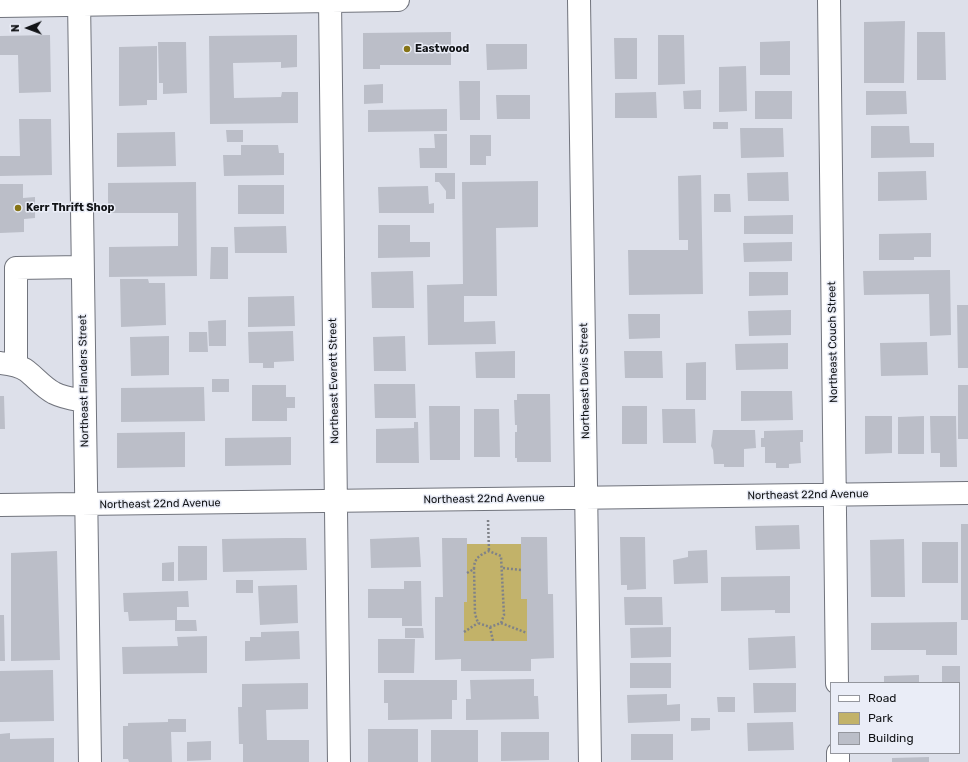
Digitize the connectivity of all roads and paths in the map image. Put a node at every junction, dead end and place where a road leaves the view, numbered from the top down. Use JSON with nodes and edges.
{"nodes":[{"id":1,"x":330,"y":0,"type":"edge"},
{"id":2,"x":398,"y":0,"type":"edge"},
{"id":3,"x":579,"y":0,"type":"edge"},
{"id":4,"x":829,"y":0,"type":"edge"},
{"id":5,"x":79,"y":2,"type":"edge"},
{"id":6,"x":0,"y":6,"type":"edge"},
{"id":7,"x":82,"y":267,"type":"junction"},
{"id":8,"x":8,"y":364,"type":"edge"},
{"id":9,"x":84,"y":401,"type":"junction"},
{"id":10,"x":968,"y":493,"type":"edge"},
{"id":11,"x":835,"y":494,"type":"junction"},
{"id":12,"x":586,"y":497,"type":"junction"},
{"id":13,"x":336,"y":501,"type":"junction"},
{"id":14,"x":86,"y":505,"type":"junction"},
{"id":15,"x":0,"y":506,"type":"edge"},
{"id":16,"x":488,"y":530,"type":"dead end"},
{"id":17,"x":489,"y":551,"type":"junction"},
{"id":18,"x":503,"y":568,"type":"junction"},
{"id":19,"x":474,"y":569,"type":"junction"},
{"id":20,"x":521,"y":570,"type":"dead end"},
{"id":21,"x":467,"y":573,"type":"dead end"},
{"id":22,"x":478,"y":623,"type":"junction"},
{"id":23,"x":501,"y":623,"type":"junction"},
{"id":24,"x":490,"y":627,"type":"junction"},
{"id":25,"x":464,"y":632,"type":"dead end"},
{"id":26,"x":527,"y":632,"type":"dead end"},
{"id":27,"x":493,"y":641,"type":"dead end"},
{"id":28,"x":837,"y":682,"type":"edge"},
{"id":29,"x":90,"y":762,"type":"edge"},
{"id":30,"x":339,"y":762,"type":"edge"},
{"id":31,"x":590,"y":762,"type":"edge"}],
"edges":[{"from":1,"to":2,"type":"street"},
{"from":1,"to":5,"type":"street"},
{"from":1,"to":13,"type":"street","name":"Northeast Everett Street"},
{"from":3,"to":12,"type":"street","name":"Northeast Davis Street"},
{"from":4,"to":11,"type":"street","name":"Northeast Couch Street"},
{"from":5,"to":6,"type":"street"},
{"from":5,"to":7,"type":"street","name":"Northeast Flanders Street"},
{"from":7,"to":8,"type":"street"},
{"from":7,"to":9,"type":"street","name":"Northeast Flanders Street"},
{"from":8,"to":9,"type":"street"},
{"from":9,"to":14,"type":"street","name":"Northeast Flanders Street"},
{"from":10,"to":11,"type":"street","name":"Northeast 22nd Avenue"},
{"from":11,"to":12,"type":"street","name":"Northeast 22nd Avenue"},
{"from":11,"to":28,"type":"street","name":"Northeast Couch Street"},
{"from":12,"to":13,"type":"street","name":"Northeast 22nd Avenue"},
{"from":12,"to":31,"type":"street","name":"Northeast Davis Street"},
{"from":13,"to":14,"type":"street","name":"Northeast 22nd Avenue"},
{"from":13,"to":30,"type":"street","name":"Northeast Everett Street"},
{"from":14,"to":15,"type":"street","name":"Northeast 22nd Avenue"},
{"from":14,"to":29,"type":"street","name":"Northeast Flanders Street"},
{"from":16,"to":17,"type":"path"},
{"from":17,"to":18,"type":"path"},
{"from":17,"to":19,"type":"path"},
{"from":18,"to":20,"type":"path"},
{"from":18,"to":23,"type":"path"},
{"from":19,"to":21,"type":"path"},
{"from":19,"to":22,"type":"path"},
{"from":22,"to":24,"type":"path"},
{"from":22,"to":25,"type":"path"},
{"from":23,"to":24,"type":"path"},
{"from":23,"to":26,"type":"path"},
{"from":24,"to":27,"type":"path"}]}
